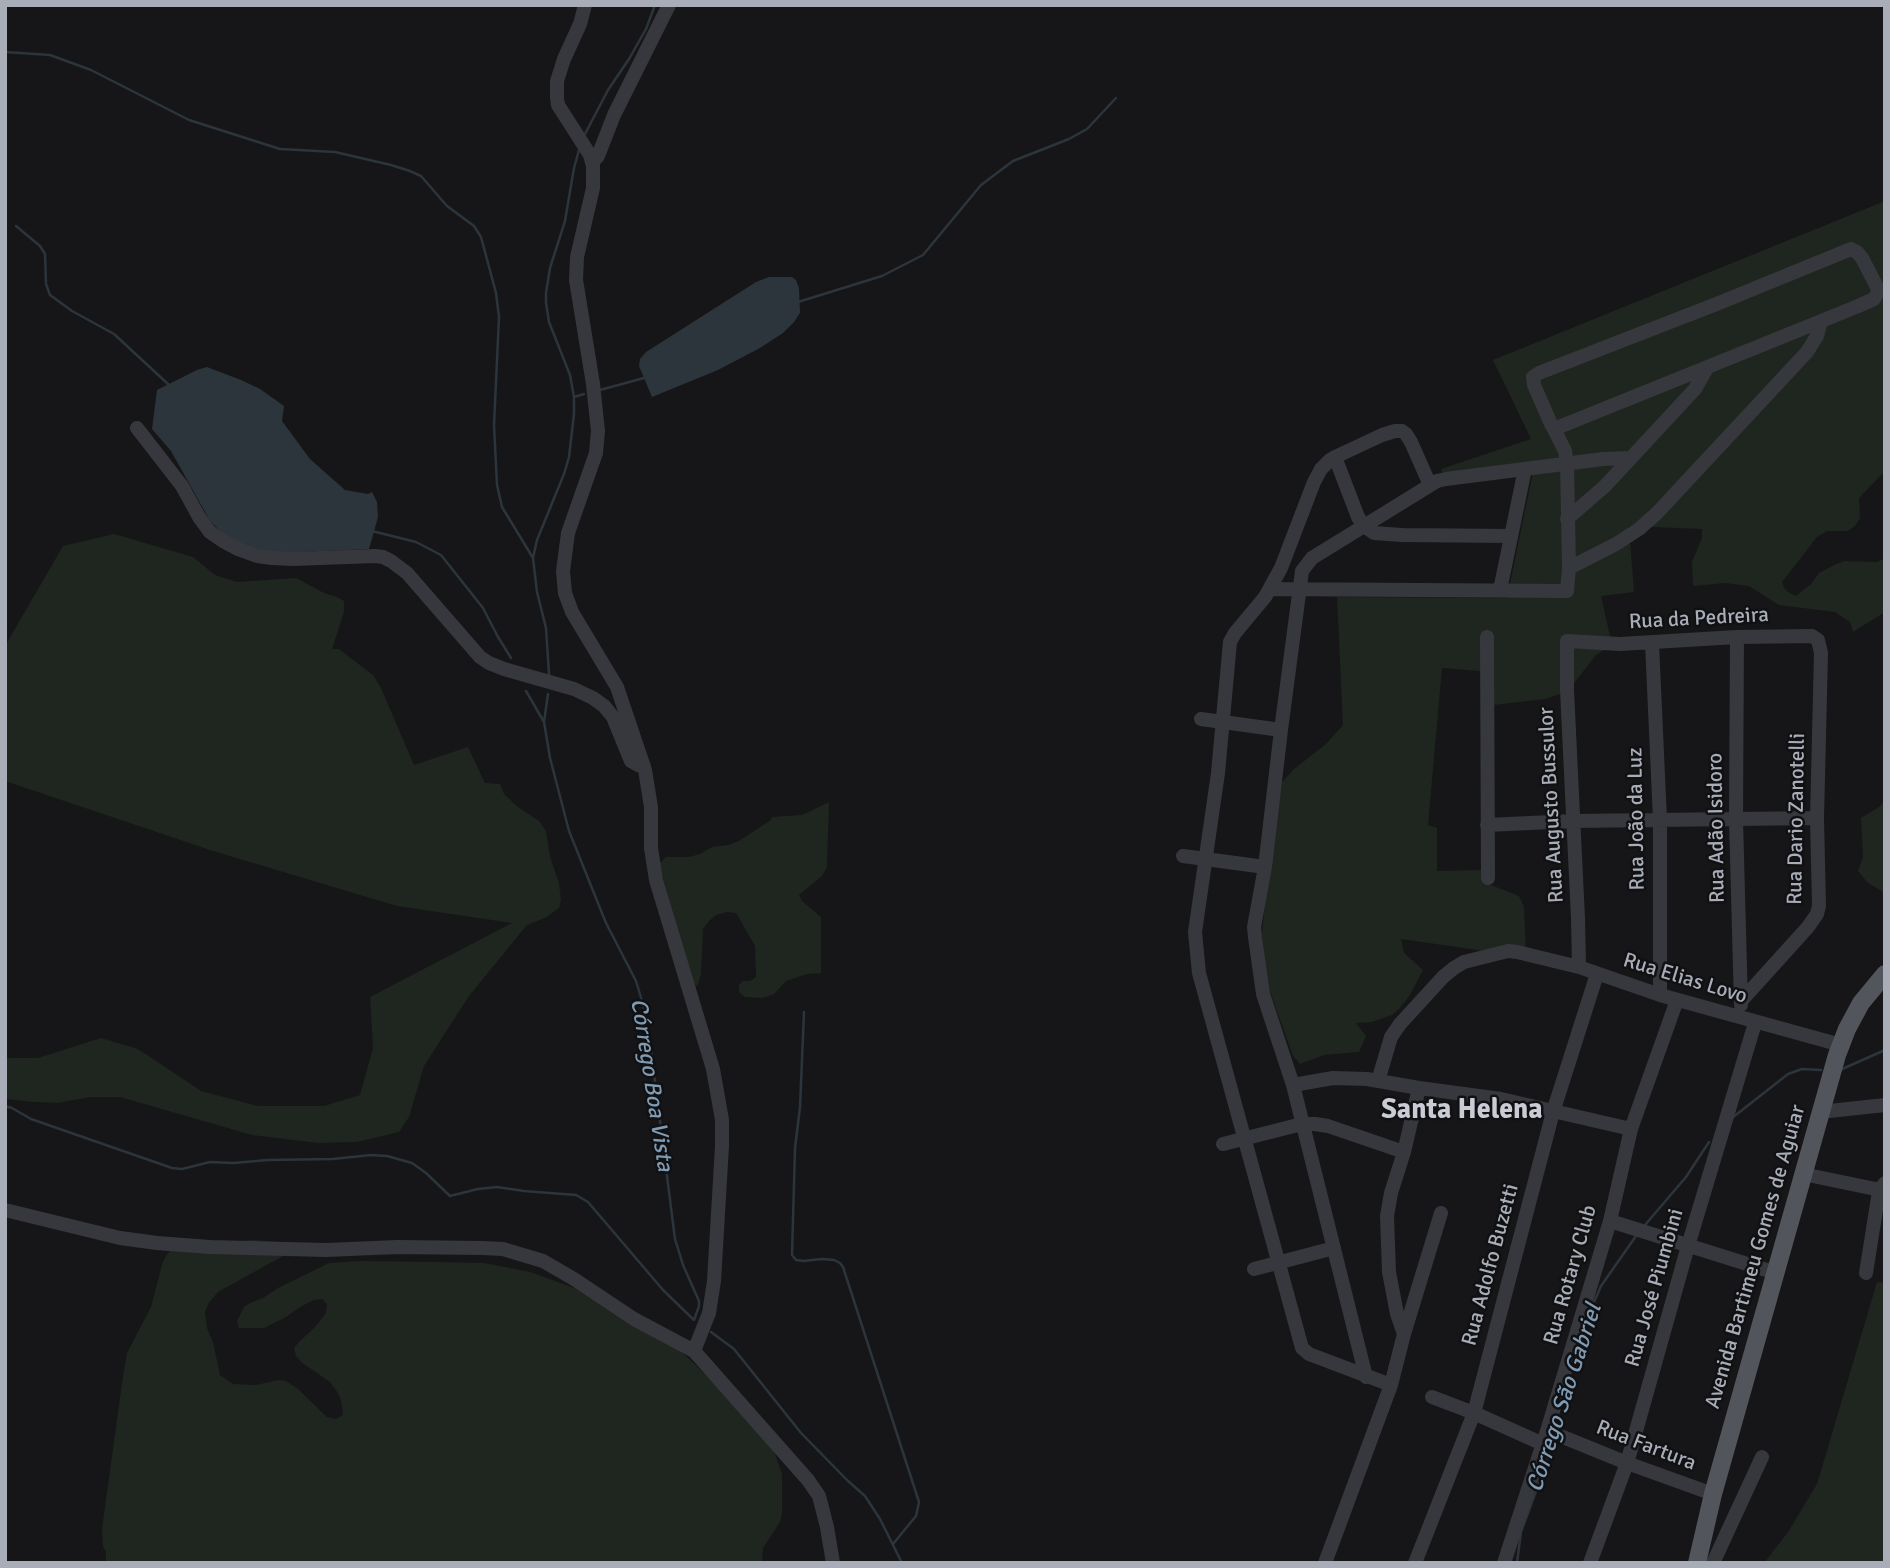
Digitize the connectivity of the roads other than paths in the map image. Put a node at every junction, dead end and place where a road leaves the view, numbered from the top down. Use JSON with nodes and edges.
{"nodes":[{"id":1,"x":585,"y":5,"type":"edge"},
{"id":2,"x":669,"y":5,"type":"edge"},
{"id":3,"x":592,"y":163,"type":"junction"},
{"id":4,"x":1821,"y":321,"type":"junction"},
{"id":5,"x":1707,"y":368,"type":"junction"},
{"id":6,"x":137,"y":428,"type":"dead end"},
{"id":7,"x":1554,"y":429,"type":"junction"},
{"id":8,"x":1335,"y":457,"type":"junction"},
{"id":9,"x":1631,"y":458,"type":"junction"},
{"id":10,"x":1567,"y":464,"type":"junction"},
{"id":11,"x":1525,"y":469,"type":"junction"},
{"id":12,"x":1430,"y":485,"type":"junction"},
{"id":13,"x":1567,"y":519,"type":"junction"},
{"id":14,"x":1364,"y":526,"type":"junction"},
{"id":15,"x":1511,"y":536,"type":"junction"},
{"id":16,"x":1281,"y":568,"type":"junction"},
{"id":17,"x":1569,"y":568,"type":"junction"},
{"id":18,"x":1302,"y":571,"type":"junction"},
{"id":19,"x":1270,"y":589,"type":"junction"},
{"id":20,"x":1298,"y":589,"type":"junction"},
{"id":21,"x":1500,"y":590,"type":"junction"},
{"id":22,"x":1488,"y":637,"type":"dead end"},
{"id":23,"x":1737,"y":637,"type":"junction"},
{"id":24,"x":1567,"y":640,"type":"joint"},
{"id":25,"x":1652,"y":643,"type":"junction"},
{"id":26,"x":1821,"y":653,"type":"joint"},
{"id":27,"x":1201,"y":719,"type":"dead end"},
{"id":28,"x":1224,"y":721,"type":"junction"},
{"id":29,"x":1281,"y":730,"type":"junction"},
{"id":30,"x":644,"y":766,"type":"junction"},
{"id":31,"x":1817,"y":818,"type":"junction"},
{"id":32,"x":1736,"y":819,"type":"junction"},
{"id":33,"x":1660,"y":820,"type":"junction"},
{"id":34,"x":1573,"y":821,"type":"junction"},
{"id":35,"x":1488,"y":825,"type":"junction"},
{"id":36,"x":1183,"y":856,"type":"dead end"},
{"id":37,"x":1206,"y":859,"type":"junction"},
{"id":38,"x":1265,"y":867,"type":"junction"},
{"id":39,"x":1488,"y":878,"type":"dead end"},
{"id":40,"x":1578,"y":967,"type":"junction"},
{"id":41,"x":1597,"y":974,"type":"junction"},
{"id":42,"x":1885,"y":974,"type":"edge"},
{"id":43,"x":1660,"y":995,"type":"junction"},
{"id":44,"x":1677,"y":1000,"type":"junction"},
{"id":45,"x":1742,"y":1000,"type":"junction"},
{"id":46,"x":1739,"y":1017,"type":"junction"},
{"id":47,"x":1755,"y":1023,"type":"junction"},
{"id":48,"x":1837,"y":1055,"type":"junction"},
{"id":49,"x":1378,"y":1082,"type":"junction"},
{"id":50,"x":1293,"y":1086,"type":"junction"},
{"id":51,"x":1419,"y":1088,"type":"junction"},
{"id":52,"x":1885,"y":1105,"type":"edge"},
{"id":53,"x":1553,"y":1112,"type":"junction"},
{"id":54,"x":1820,"y":1112,"type":"junction"},
{"id":55,"x":1302,"y":1124,"type":"junction"},
{"id":56,"x":1631,"y":1129,"type":"junction"},
{"id":57,"x":1245,"y":1139,"type":"junction"},
{"id":58,"x":1223,"y":1144,"type":"dead end"},
{"id":59,"x":1404,"y":1152,"type":"junction"},
{"id":60,"x":1803,"y":1174,"type":"junction"},
{"id":61,"x":1883,"y":1188,"type":"edge"},
{"id":62,"x":5,"y":1210,"type":"edge"},
{"id":63,"x":1441,"y":1213,"type":"dead end"},
{"id":64,"x":1610,"y":1221,"type":"junction"},
{"id":65,"x":1688,"y":1246,"type":"junction"},
{"id":66,"x":1334,"y":1248,"type":"junction"},
{"id":67,"x":1279,"y":1262,"type":"junction"},
{"id":68,"x":1254,"y":1269,"type":"dead end"},
{"id":69,"x":1776,"y":1273,"type":"junction"},
{"id":70,"x":1866,"y":1273,"type":"dead end"},
{"id":71,"x":1404,"y":1334,"type":"junction"},
{"id":72,"x":694,"y":1351,"type":"junction"},
{"id":73,"x":1366,"y":1377,"type":"junction"},
{"id":74,"x":1391,"y":1385,"type":"junction"},
{"id":75,"x":1433,"y":1397,"type":"dead end"},
{"id":76,"x":1474,"y":1413,"type":"junction"},
{"id":77,"x":1563,"y":1437,"type":"dead end"},
{"id":78,"x":1543,"y":1444,"type":"junction"},
{"id":79,"x":1762,"y":1457,"type":"dead end"},
{"id":80,"x":1627,"y":1463,"type":"junction"},
{"id":81,"x":1713,"y":1494,"type":"junction"},
{"id":82,"x":832,"y":1563,"type":"edge"},
{"id":83,"x":1325,"y":1563,"type":"edge"},
{"id":84,"x":1415,"y":1563,"type":"edge"},
{"id":85,"x":1504,"y":1563,"type":"edge"},
{"id":86,"x":1590,"y":1563,"type":"edge"},
{"id":87,"x":1697,"y":1563,"type":"edge"},
{"id":88,"x":1713,"y":1563,"type":"edge"}],
"edges":[{"from":1,"to":3,"type":"street"},
{"from":2,"to":3,"type":"street"},
{"from":3,"to":30,"type":"street"},
{"from":4,"to":5,"type":"street"},
{"from":4,"to":7,"type":"street"},
{"from":4,"to":17,"type":"street"},
{"from":5,"to":7,"type":"street"},
{"from":5,"to":9,"type":"street"},
{"from":6,"to":30,"type":"street"},
{"from":7,"to":10,"type":"street"},
{"from":8,"to":12,"type":"street"},
{"from":8,"to":14,"type":"street"},
{"from":8,"to":16,"type":"street"},
{"from":9,"to":10,"type":"street"},
{"from":9,"to":13,"type":"street"},
{"from":10,"to":11,"type":"street"},
{"from":10,"to":13,"type":"street"},
{"from":11,"to":12,"type":"street"},
{"from":11,"to":15,"type":"street"},
{"from":12,"to":14,"type":"street"},
{"from":13,"to":17,"type":"street"},
{"from":14,"to":15,"type":"street"},
{"from":14,"to":18,"type":"street"},
{"from":15,"to":21,"type":"street"},
{"from":16,"to":18,"type":"street"},
{"from":16,"to":19,"type":"street"},
{"from":17,"to":21,"type":"street"},
{"from":18,"to":20,"type":"street"},
{"from":19,"to":20,"type":"street"},
{"from":19,"to":28,"type":"street"},
{"from":20,"to":21,"type":"street"},
{"from":20,"to":29,"type":"street"},
{"from":22,"to":35,"type":"street"},
{"from":23,"to":25,"type":"street","name":"Rua da Pedreira"},
{"from":23,"to":26,"type":"street","name":"Rua da Pedreira"},
{"from":23,"to":32,"type":"street","name":"Rua Adão Isidoro"},
{"from":24,"to":25,"type":"street","name":"Rua da Pedreira"},
{"from":24,"to":34,"type":"street","name":"Rua Augusto Bussulor"},
{"from":25,"to":33,"type":"street","name":"Rua João da Luz"},
{"from":26,"to":31,"type":"street","name":"Rua Dario Zanotelli"},
{"from":27,"to":28,"type":"street"},
{"from":28,"to":29,"type":"street"},
{"from":28,"to":37,"type":"street"},
{"from":29,"to":38,"type":"street"},
{"from":30,"to":72,"type":"street"},
{"from":31,"to":32,"type":"street"},
{"from":31,"to":45,"type":"street","name":"Rua Dario Zanotelli"},
{"from":32,"to":33,"type":"street"},
{"from":32,"to":45,"type":"street","name":"Rua Adão Isidoro"},
{"from":33,"to":34,"type":"street"},
{"from":33,"to":43,"type":"street","name":"Rua João da Luz"},
{"from":34,"to":35,"type":"street"},
{"from":34,"to":40,"type":"street","name":"Rua Augusto Bussulor"},
{"from":35,"to":39,"type":"street"},
{"from":36,"to":37,"type":"street"},
{"from":37,"to":38,"type":"street"},
{"from":37,"to":57,"type":"street"},
{"from":38,"to":50,"type":"street"},
{"from":40,"to":41,"type":"street","name":"Rua Elias Lovo"},
{"from":40,"to":49,"type":"street","name":"Rua Elias Lovo"},
{"from":41,"to":43,"type":"street","name":"Rua Elias Lovo"},
{"from":41,"to":53,"type":"street","name":"Rua Adolfo Buzetti"},
{"from":42,"to":48,"type":"main road","name":"Avenida Bartimeu Gomes de Aguiar"},
{"from":43,"to":44,"type":"street","name":"Rua Elias Lovo"},
{"from":44,"to":46,"type":"street","name":"Rua Elias Lovo"},
{"from":44,"to":56,"type":"street","name":"Rua Rotary Club"},
{"from":45,"to":46,"type":"street","name":"Rua Adão Isidoro"},
{"from":46,"to":47,"type":"street","name":"Rua Elias Lovo"},
{"from":47,"to":48,"type":"street","name":"Rua Elias Lovo"},
{"from":47,"to":65,"type":"street","name":"Rua José Piumbini"},
{"from":48,"to":54,"type":"main road","name":"Avenida Bartimeu Gomes de Aguiar"},
{"from":49,"to":50,"type":"street"},
{"from":49,"to":51,"type":"street"},
{"from":50,"to":55,"type":"street"},
{"from":51,"to":53,"type":"street"},
{"from":51,"to":59,"type":"street"},
{"from":52,"to":54,"type":"street"},
{"from":53,"to":56,"type":"street"},
{"from":53,"to":76,"type":"street","name":"Rua Adolfo Buzetti"},
{"from":54,"to":60,"type":"main road","name":"Avenida Bartimeu Gomes de Aguiar"},
{"from":55,"to":57,"type":"street"},
{"from":55,"to":59,"type":"street"},
{"from":55,"to":66,"type":"street"},
{"from":56,"to":64,"type":"street","name":"Rua Rotary Club"},
{"from":57,"to":58,"type":"street"},
{"from":57,"to":67,"type":"street"},
{"from":59,"to":71,"type":"street"},
{"from":60,"to":61,"type":"street"},
{"from":60,"to":69,"type":"main road","name":"Avenida Bartimeu Gomes de Aguiar"},
{"from":61,"to":70,"type":"street"},
{"from":62,"to":72,"type":"street"},
{"from":63,"to":71,"type":"street"},
{"from":64,"to":65,"type":"street"},
{"from":64,"to":78,"type":"street","name":"Rua Rotary Club"},
{"from":65,"to":69,"type":"street"},
{"from":65,"to":80,"type":"street","name":"Rua José Piumbini"},
{"from":66,"to":67,"type":"street"},
{"from":66,"to":73,"type":"street"},
{"from":67,"to":68,"type":"street"},
{"from":67,"to":73,"type":"street"},
{"from":69,"to":81,"type":"main road","name":"Avenida Bartimeu Gomes de Aguiar"},
{"from":71,"to":74,"type":"street"},
{"from":72,"to":82,"type":"street"},
{"from":73,"to":74,"type":"street"},
{"from":74,"to":83,"type":"street"},
{"from":75,"to":76,"type":"street"},
{"from":76,"to":78,"type":"street"},
{"from":76,"to":84,"type":"street","name":"Rua Adolfo Buzetti"},
{"from":77,"to":80,"type":"street","name":"Rua Fartura"},
{"from":78,"to":85,"type":"street","name":"Rua Rotary Club"},
{"from":79,"to":88,"type":"street"},
{"from":80,"to":81,"type":"street","name":"Rua Fartura"},
{"from":80,"to":86,"type":"street","name":"Rua José Piumbini"},
{"from":81,"to":87,"type":"main road","name":"Avenida Bartimeu Gomes de Aguiar"}]}
